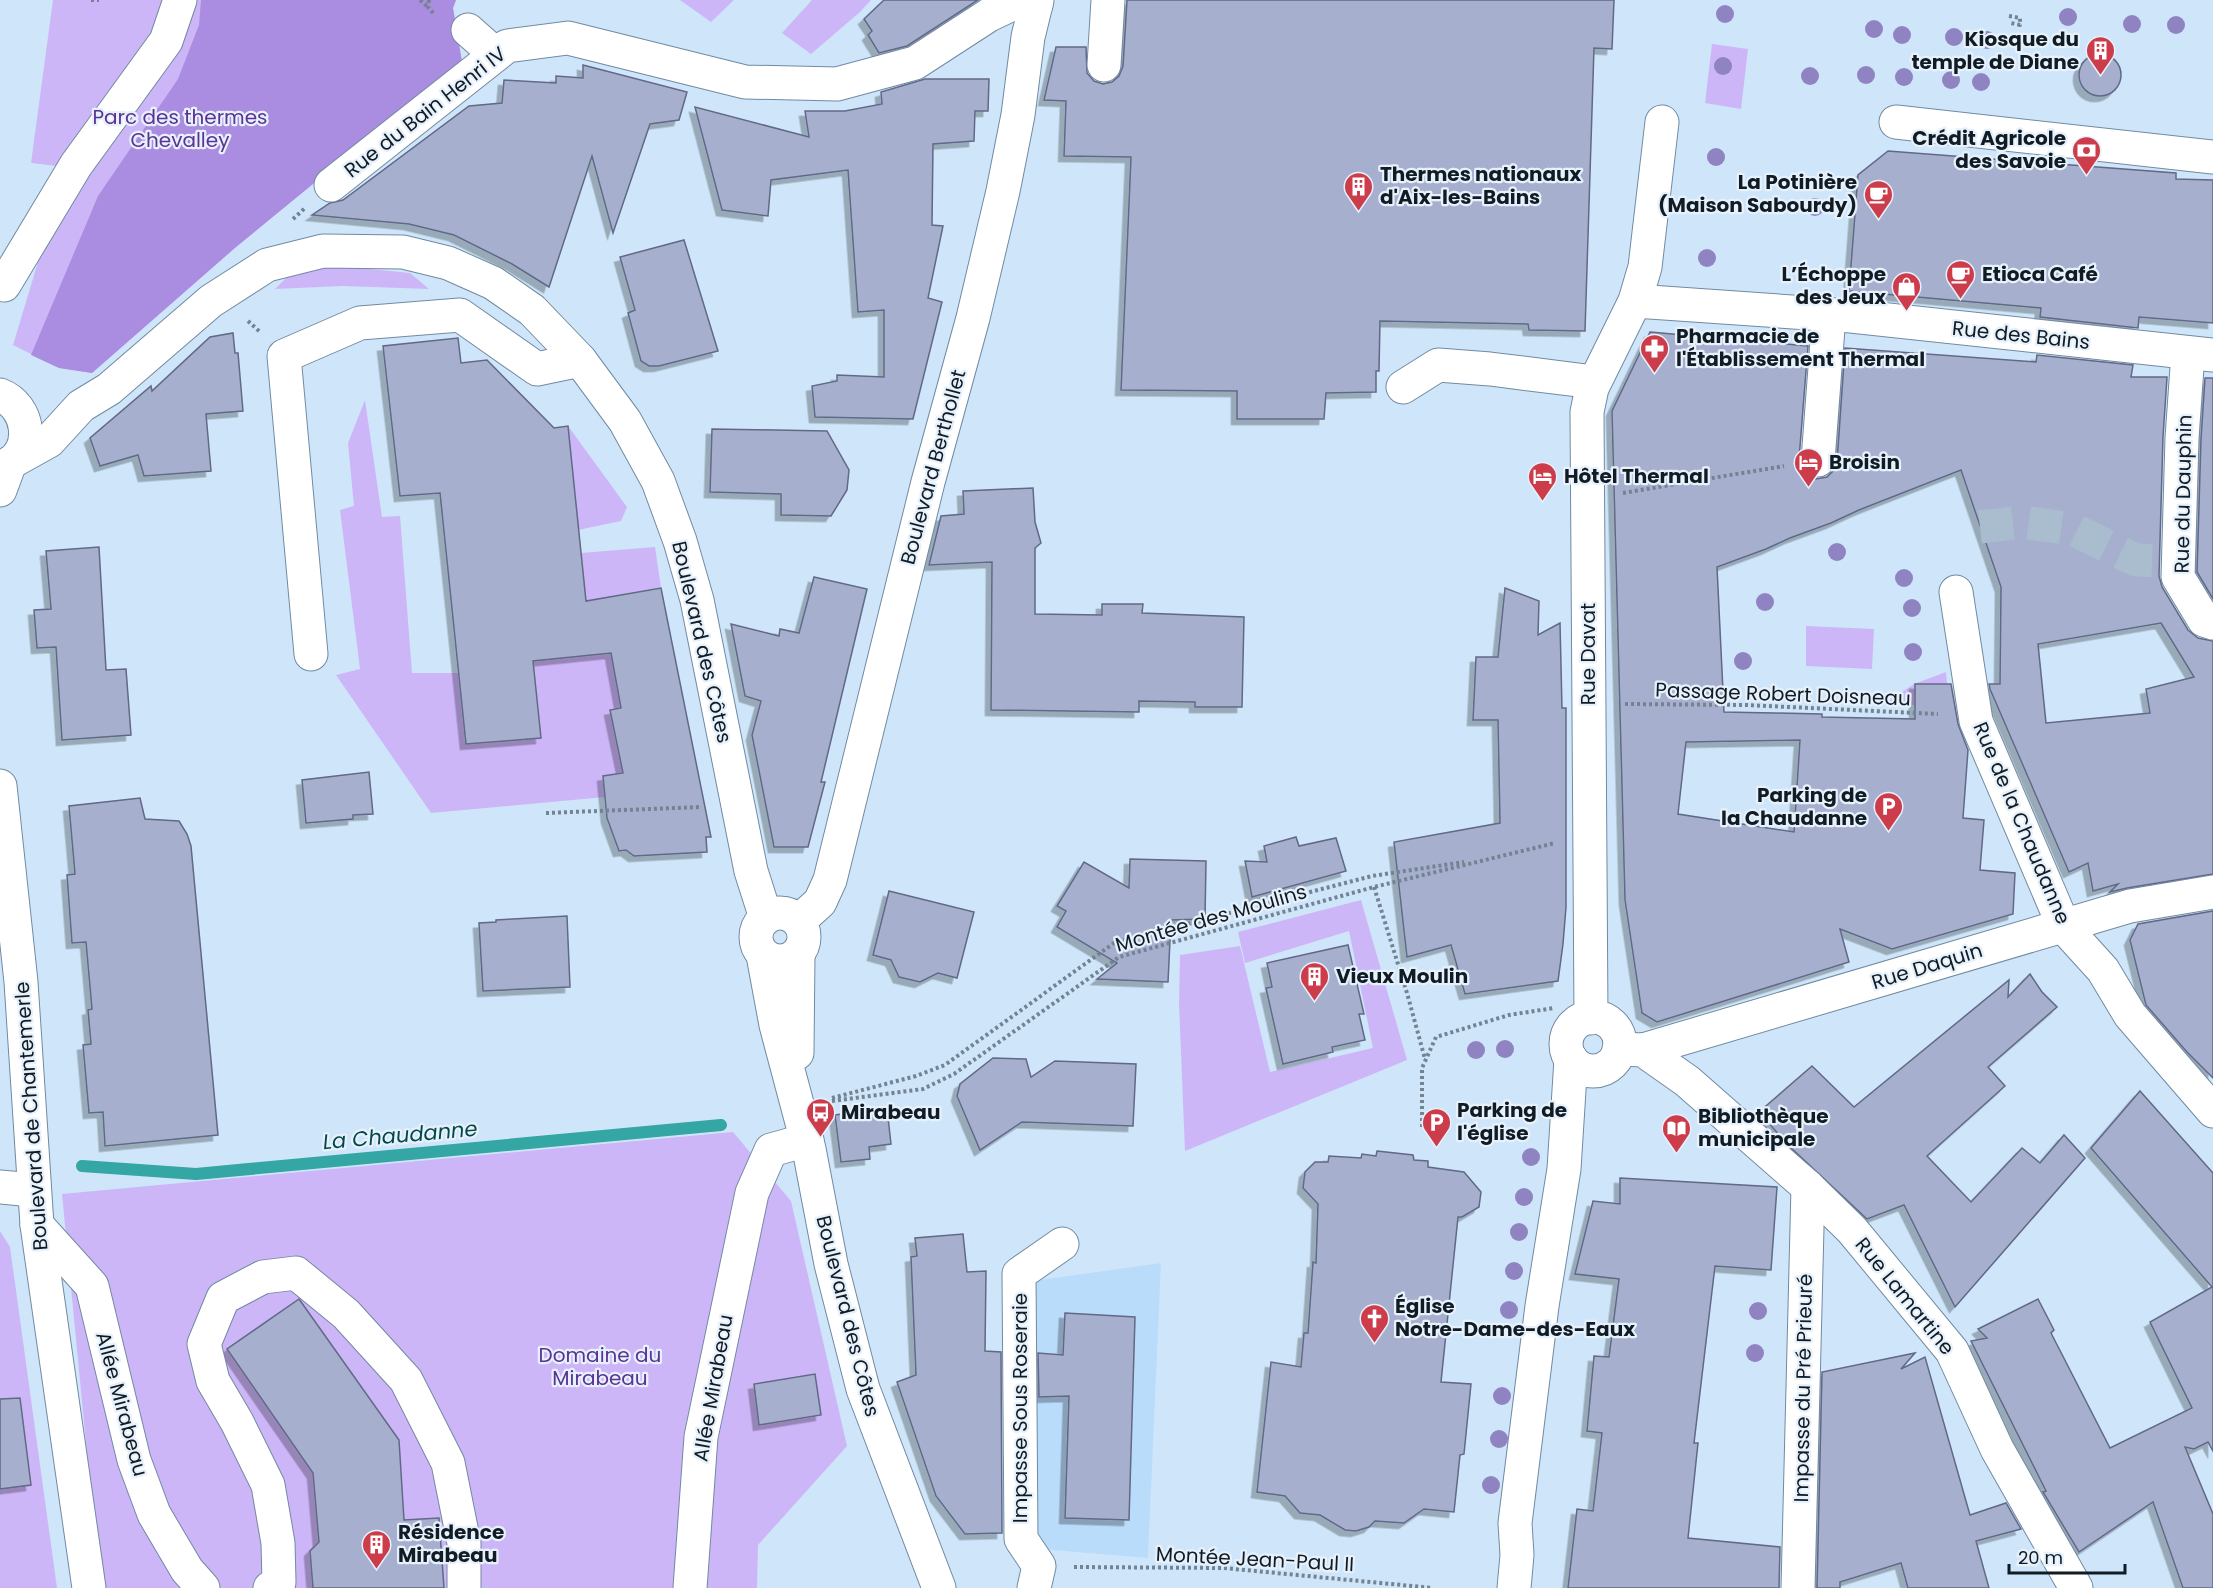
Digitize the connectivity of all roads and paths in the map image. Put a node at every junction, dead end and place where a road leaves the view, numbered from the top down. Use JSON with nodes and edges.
{"nodes":[{"id":1,"x":91,"y":0,"type":"edge"},
{"id":2,"x":99,"y":0,"type":"edge"},
{"id":3,"x":180,"y":0,"type":"edge"},
{"id":4,"x":420,"y":0,"type":"edge"},
{"id":5,"x":1108,"y":0,"type":"edge"},
{"id":6,"x":1036,"y":3,"type":"edge"},
{"id":7,"x":428,"y":7,"type":"dead end"},
{"id":8,"x":2009,"y":16,"type":"dead end"},
{"id":9,"x":2012,"y":24,"type":"dead end"},
{"id":10,"x":468,"y":30,"type":"dead end"},
{"id":11,"x":963,"y":33,"type":"junction"},
{"id":12,"x":1028,"y":37,"type":"junction"},
{"id":13,"x":495,"y":54,"type":"junction"},
{"id":14,"x":1104,"y":65,"type":"dead end"},
{"id":15,"x":1662,"y":122,"type":"dead end"},
{"id":16,"x":1896,"y":122,"type":"dead end"},
{"id":17,"x":2210,"y":157,"type":"edge"},
{"id":18,"x":332,"y":185,"type":"dead end"},
{"id":19,"x":0,"y":284,"type":"edge"},
{"id":20,"x":212,"y":301,"type":"junction"},
{"id":21,"x":1635,"y":301,"type":"junction"},
{"id":22,"x":1829,"y":315,"type":"junction"},
{"id":23,"x":2200,"y":354,"type":"edge"},
{"id":24,"x":284,"y":356,"type":"junction"},
{"id":25,"x":580,"y":360,"type":"junction"},
{"id":26,"x":1594,"y":382,"type":"junction"},
{"id":27,"x":1403,"y":387,"type":"dead end"},
{"id":28,"x":10,"y":403,"type":"edge"},
{"id":29,"x":81,"y":406,"type":"junction"},
{"id":30,"x":1818,"y":460,"type":"joint"},
{"id":31,"x":6,"y":471,"type":"edge"},
{"id":32,"x":1587,"y":499,"type":"junction"},
{"id":33,"x":1956,"y":592,"type":"dead end"},
{"id":34,"x":2213,"y":623,"type":"edge"},
{"id":35,"x":310,"y":654,"type":"dead end"},
{"id":36,"x":1588,"y":704,"type":"junction"},
{"id":37,"x":1976,"y":722,"type":"junction"},
{"id":38,"x":0,"y":786,"type":"edge"},
{"id":39,"x":738,"y":805,"type":"junction"},
{"id":40,"x":546,"y":813,"type":"dead end"},
{"id":41,"x":1590,"y":835,"type":"junction"},
{"id":42,"x":1488,"y":858,"type":"junction"},
{"id":43,"x":1374,"y":887,"type":"junction"},
{"id":44,"x":2213,"y":892,"type":"edge"},
{"id":45,"x":766,"y":918,"type":"junction"},
{"id":46,"x":799,"y":921,"type":"junction"},
{"id":47,"x":2064,"y":927,"type":"junction"},
{"id":48,"x":763,"y":955,"type":"junction"},
{"id":49,"x":798,"y":955,"type":"junction"},
{"id":50,"x":1592,"y":1010,"type":"junction"},
{"id":51,"x":1622,"y":1056,"type":"junction"},
{"id":52,"x":1571,"y":1059,"type":"junction"},
{"id":53,"x":1425,"y":1060,"type":"junction"},
{"id":54,"x":799,"y":1106,"type":"junction"},
{"id":55,"x":2213,"y":1111,"type":"edge"},
{"id":56,"x":1422,"y":1127,"type":"dead end"},
{"id":57,"x":807,"y":1140,"type":"junction"},
{"id":58,"x":1564,"y":1169,"type":"junction"},
{"id":59,"x":0,"y":1187,"type":"edge"},
{"id":60,"x":1808,"y":1187,"type":"junction"},
{"id":61,"x":33,"y":1190,"type":"junction"},
{"id":62,"x":37,"y":1225,"type":"junction"},
{"id":63,"x":1062,"y":1244,"type":"dead end"},
{"id":64,"x":1075,"y":1567,"type":"dead end"},
{"id":65,"x":89,"y":1588,"type":"edge"},
{"id":66,"x":203,"y":1588,"type":"edge"},
{"id":67,"x":270,"y":1588,"type":"edge"},
{"id":68,"x":464,"y":1588,"type":"edge"},
{"id":69,"x":690,"y":1588,"type":"edge"},
{"id":70,"x":939,"y":1588,"type":"edge"},
{"id":71,"x":1035,"y":1588,"type":"edge"},
{"id":72,"x":1433,"y":1588,"type":"edge"},
{"id":73,"x":1514,"y":1588,"type":"edge"},
{"id":74,"x":1798,"y":1588,"type":"edge"},
{"id":75,"x":2076,"y":1588,"type":"edge"}],
"edges":[{"from":1,"to":2,"type":"path"},
{"from":3,"to":19,"type":"street"},
{"from":4,"to":7,"type":"path"},
{"from":5,"to":14,"type":"street"},
{"from":6,"to":11,"type":"street","name":"Rue du Bain Henri IV"},
{"from":6,"to":12,"type":"street","name":"Boulevard Berthollet"},
{"from":8,"to":9,"type":"path"},
{"from":10,"to":13,"type":"street"},
{"from":11,"to":12,"type":"street"},
{"from":11,"to":13,"type":"street","name":"Rue du Bain Henri IV"},
{"from":12,"to":46,"type":"street","name":"Boulevard Berthollet"},
{"from":13,"to":18,"type":"street","name":"Rue du Bain Henri IV"},
{"from":15,"to":21,"type":"street","name":"Rue Davat"},
{"from":16,"to":17,"type":"street"},
{"from":20,"to":24,"type":"path"},
{"from":20,"to":25,"type":"street","name":"Boulevard des Côtes"},
{"from":20,"to":29,"type":"street","name":"Boulevard des Côtes"},
{"from":21,"to":22,"type":"street","name":"Rue des Bains"},
{"from":21,"to":26,"type":"street","name":"Rue Davat"},
{"from":22,"to":23,"type":"street","name":"Rue des Bains"},
{"from":22,"to":30,"type":"street"},
{"from":23,"to":34,"type":"street","name":"Rue du Dauphin"},
{"from":24,"to":25,"type":"street"},
{"from":24,"to":35,"type":"street"},
{"from":25,"to":39,"type":"street","name":"Boulevard des Côtes"},
{"from":26,"to":27,"type":"street"},
{"from":26,"to":32,"type":"street","name":"Rue Davat"},
{"from":28,"to":29,"type":"street","name":"Boulevard des Côtes"},
{"from":28,"to":31,"type":"street"},
{"from":29,"to":31,"type":"street","name":"Boulevard des Côtes"},
{"from":30,"to":32,"type":"path"},
{"from":32,"to":36,"type":"street","name":"Rue Davat"},
{"from":33,"to":37,"type":"street","name":"Rue de la Chaudanne"},
{"from":36,"to":37,"type":"path","name":"Passage Robert Doisneau"},
{"from":36,"to":41,"type":"street","name":"Rue Davat"},
{"from":37,"to":47,"type":"street","name":"Rue de la Chaudanne"},
{"from":38,"to":61,"type":"street","name":"Boulevard de Chantemerle"},
{"from":39,"to":40,"type":"path"},
{"from":39,"to":45,"type":"street","name":"Boulevard des Côtes"},
{"from":41,"to":42,"type":"path","name":"Montée des Moulins"},
{"from":41,"to":50,"type":"street","name":"Rue Davat"},
{"from":42,"to":43,"type":"path","name":"Montée des Moulins"},
{"from":42,"to":54,"type":"path"},
{"from":43,"to":53,"type":"path"},
{"from":43,"to":54,"type":"path","name":"Montée des Moulins"},
{"from":44,"to":47,"type":"street","name":"Rue Daquin"},
{"from":45,"to":46,"type":"street"},
{"from":45,"to":48,"type":"street","name":"Boulevard des Côtes"},
{"from":46,"to":49,"type":"street","name":"Boulevard des Côtes"},
{"from":47,"to":51,"type":"street","name":"Rue Daquin"},
{"from":47,"to":55,"type":"street","name":"Rue de la Chaudanne"},
{"from":48,"to":49,"type":"street"},
{"from":48,"to":54,"type":"street","name":"Boulevard des Côtes"},
{"from":49,"to":54,"type":"street","name":"Boulevard des Côtes"},
{"from":50,"to":51,"type":"street"},
{"from":50,"to":52,"type":"street"},
{"from":50,"to":53,"type":"path"},
{"from":51,"to":52,"type":"street"},
{"from":51,"to":58,"type":"street"},
{"from":51,"to":60,"type":"street","name":"Rue Lamartine"},
{"from":52,"to":58,"type":"street"},
{"from":53,"to":56,"type":"path"},
{"from":54,"to":57,"type":"street","name":"Boulevard des Côtes"},
{"from":57,"to":69,"type":"street","name":"Allée Mirabeau"},
{"from":57,"to":70,"type":"street","name":"Boulevard des Côtes"},
{"from":58,"to":73,"type":"street"},
{"from":59,"to":61,"type":"street"},
{"from":60,"to":74,"type":"street","name":"Impasse du Pré Prieuré"},
{"from":60,"to":75,"type":"street","name":"Rue Lamartine"},
{"from":61,"to":62,"type":"street","name":"Boulevard de Chantemerle"},
{"from":62,"to":65,"type":"street","name":"Boulevard de Chantemerle"},
{"from":62,"to":66,"type":"street","name":"Allée Mirabeau"},
{"from":63,"to":71,"type":"street","name":"Impasse Sous Roseraie"},
{"from":64,"to":72,"type":"path","name":"Montée Jean-Paul II"},
{"from":67,"to":68,"type":"street"}]}
